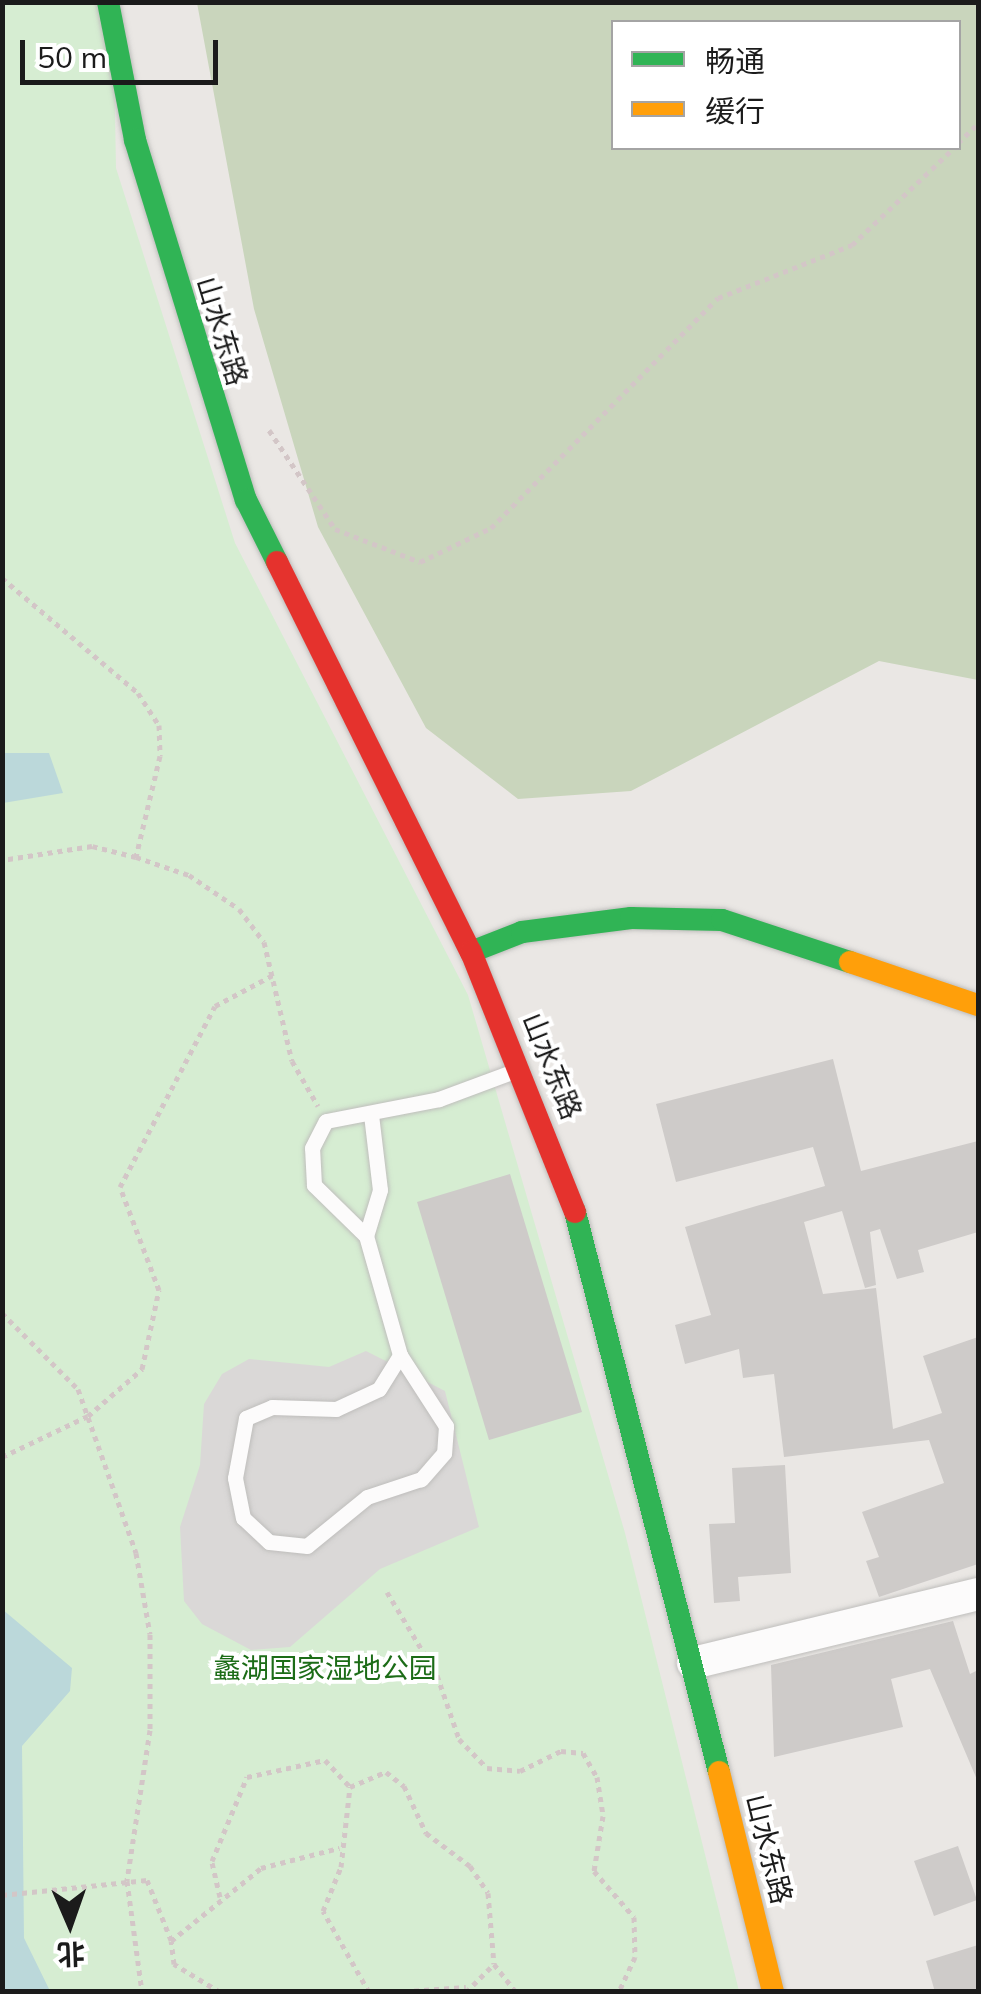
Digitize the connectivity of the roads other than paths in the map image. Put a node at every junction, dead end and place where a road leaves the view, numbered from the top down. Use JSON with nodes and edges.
{"nodes":[{"id":1,"x":108,"y":2,"type":"edge"},
{"id":2,"x":144,"y":44,"type":"dead end"},
{"id":3,"x":156,"y":206,"type":"junction"},
{"id":4,"x":470,"y":952,"type":"junction"},
{"id":5,"x":978,"y":1005,"type":"edge"},
{"id":6,"x":522,"y":1068,"type":"junction"},
{"id":7,"x":372,"y":1114,"type":"junction"},
{"id":8,"x":366,"y":1236,"type":"junction"},
{"id":9,"x":400,"y":1355,"type":"junction"},
{"id":10,"x":978,"y":1594,"type":"edge"},
{"id":11,"x":693,"y":1663,"type":"junction"},
{"id":12,"x":774,"y":1992,"type":"edge"}],
"edges":[{"from":1,"to":3,"type":"main road","name":"山水东路"},
{"from":2,"to":3,"type":"main road","name":"山水东路"},
{"from":3,"to":4,"type":"main road","name":"山水东路"},
{"from":4,"to":5,"type":"main road"},
{"from":4,"to":6,"type":"main road","name":"山水东路"},
{"from":6,"to":7,"type":"lane"},
{"from":6,"to":11,"type":"main road","name":"山水东路"},
{"from":7,"to":8,"type":"lane"},
{"from":7,"to":8,"type":"lane"},
{"from":8,"to":9,"type":"lane"},
{"from":9,"to":9,"type":"lane"},
{"from":10,"to":11,"type":"street"},
{"from":11,"to":12,"type":"main road","name":"山水东路"}]}
